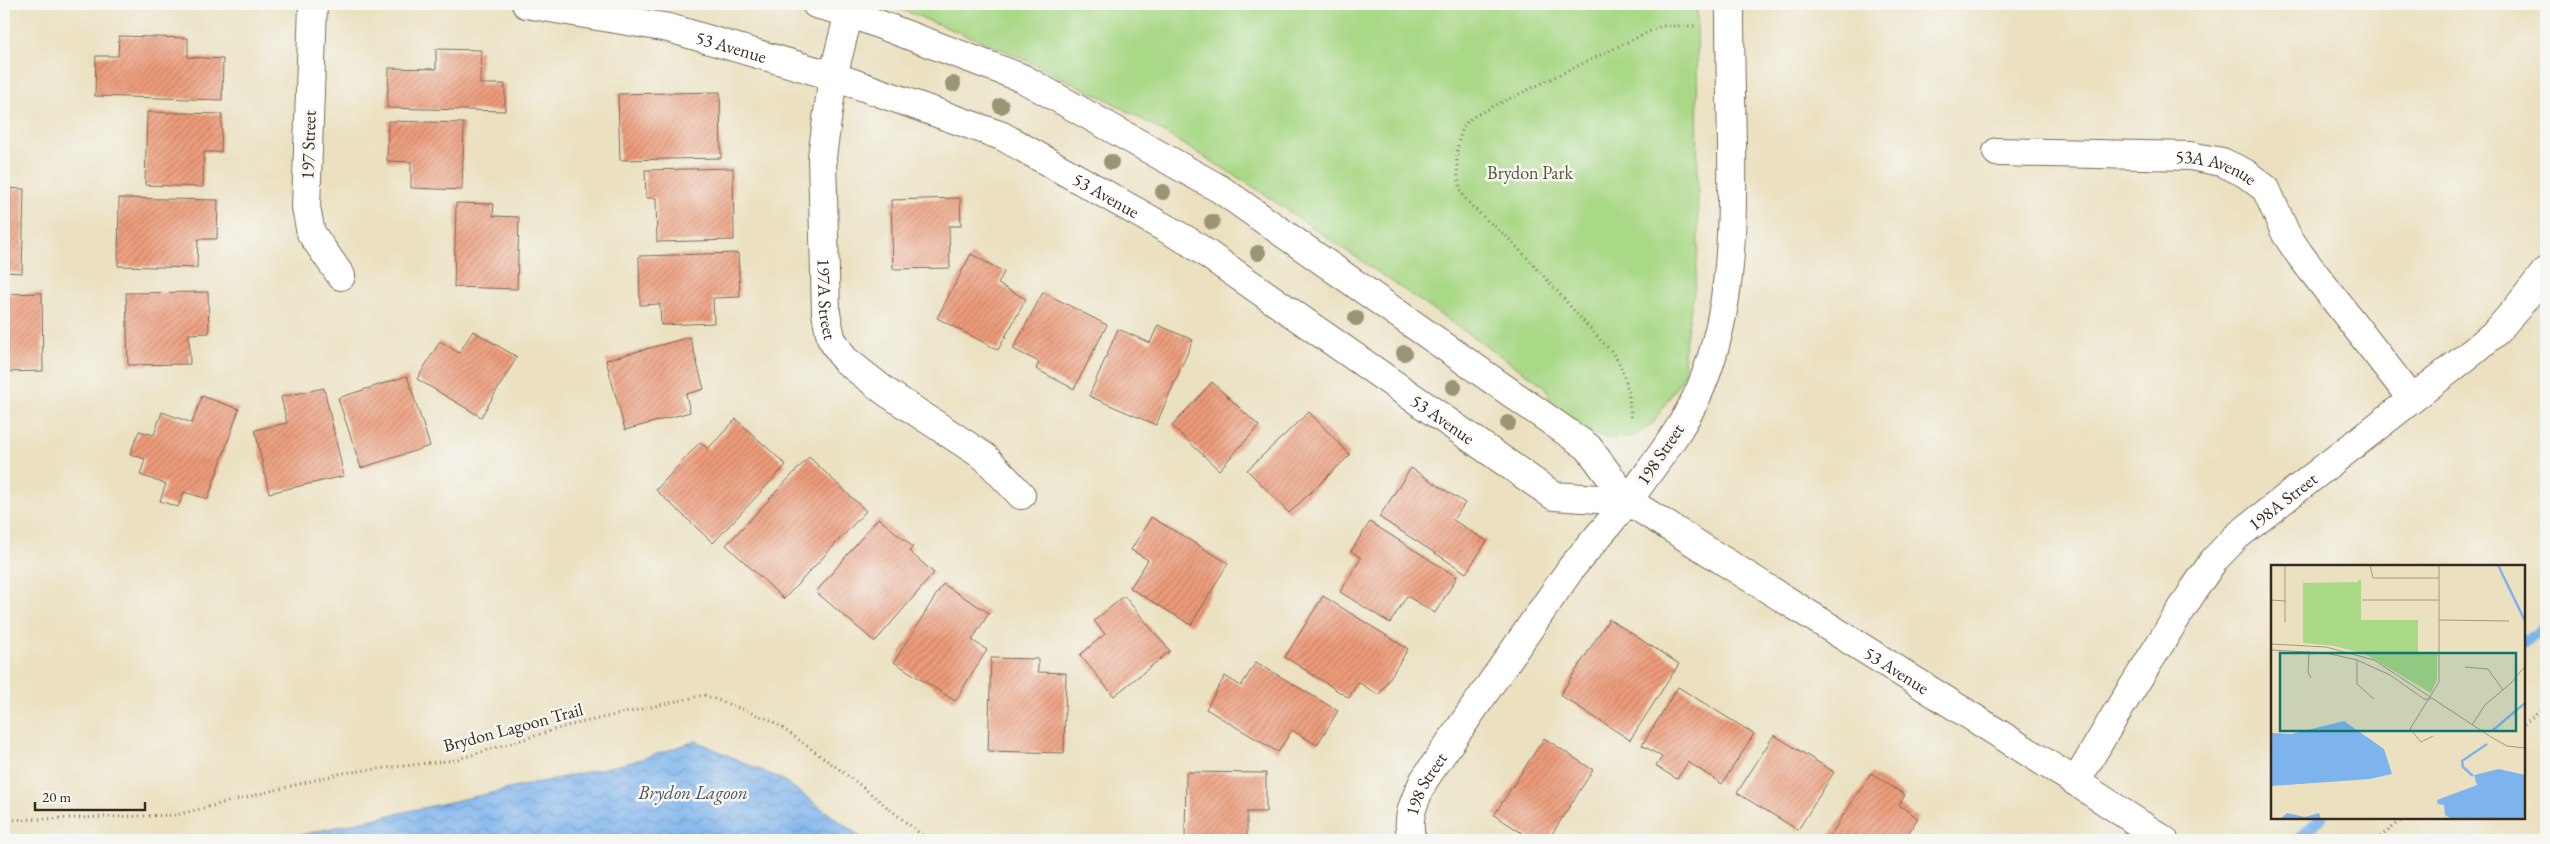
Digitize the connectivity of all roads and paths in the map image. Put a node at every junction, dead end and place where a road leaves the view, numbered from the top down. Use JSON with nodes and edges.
{"nodes":[{"id":1,"x":313,"y":4,"type":"edge"},
{"id":2,"x":526,"y":4,"type":"edge"},
{"id":3,"x":816,"y":4,"type":"edge"},
{"id":4,"x":849,"y":13,"type":"junction"},
{"id":5,"x":1730,"y":15,"type":"edge"},
{"id":6,"x":833,"y":76,"type":"junction"},
{"id":7,"x":1997,"y":152,"type":"dead end"},
{"id":8,"x":2546,"y":271,"type":"edge"},
{"id":9,"x":341,"y":276,"type":"dead end"},
{"id":10,"x":2411,"y":398,"type":"junction"},
{"id":11,"x":1631,"y":417,"type":"dead end"},
{"id":12,"x":1021,"y":495,"type":"dead end"},
{"id":13,"x":1628,"y":501,"type":"junction"},
{"id":14,"x":2546,"y":706,"type":"edge"},
{"id":15,"x":2525,"y":723,"type":"edge"},
{"id":16,"x":2076,"y":782,"type":"junction"},
{"id":17,"x":2404,"y":819,"type":"edge"},
{"id":18,"x":4,"y":820,"type":"edge"},
{"id":19,"x":928,"y":840,"type":"edge"},
{"id":20,"x":1412,"y":840,"type":"edge"},
{"id":21,"x":2164,"y":840,"type":"edge"},
{"id":22,"x":2376,"y":840,"type":"edge"}],
"edges":[{"from":1,"to":9,"type":"street","name":"197 Street"},
{"from":2,"to":6,"type":"street","name":"53 Avenue"},
{"from":3,"to":4,"type":"street","name":"53 Avenue"},
{"from":4,"to":6,"type":"street","name":"197A Street"},
{"from":4,"to":13,"type":"street","name":"53 Avenue"},
{"from":5,"to":11,"type":"path"},
{"from":5,"to":13,"type":"street","name":"198 Street"},
{"from":6,"to":12,"type":"street","name":"197A Street"},
{"from":6,"to":13,"type":"street","name":"53 Avenue"},
{"from":7,"to":10,"type":"street","name":"53A Avenue"},
{"from":8,"to":10,"type":"street","name":"198A Street"},
{"from":10,"to":16,"type":"street","name":"198A Street"},
{"from":13,"to":16,"type":"street","name":"53 Avenue"},
{"from":13,"to":20,"type":"street","name":"198 Street"},
{"from":14,"to":15,"type":"path"},
{"from":16,"to":21,"type":"street","name":"53 Avenue"},
{"from":17,"to":22,"type":"path"},
{"from":18,"to":19,"type":"path","name":"Brydon Lagoon Trail"}]}
